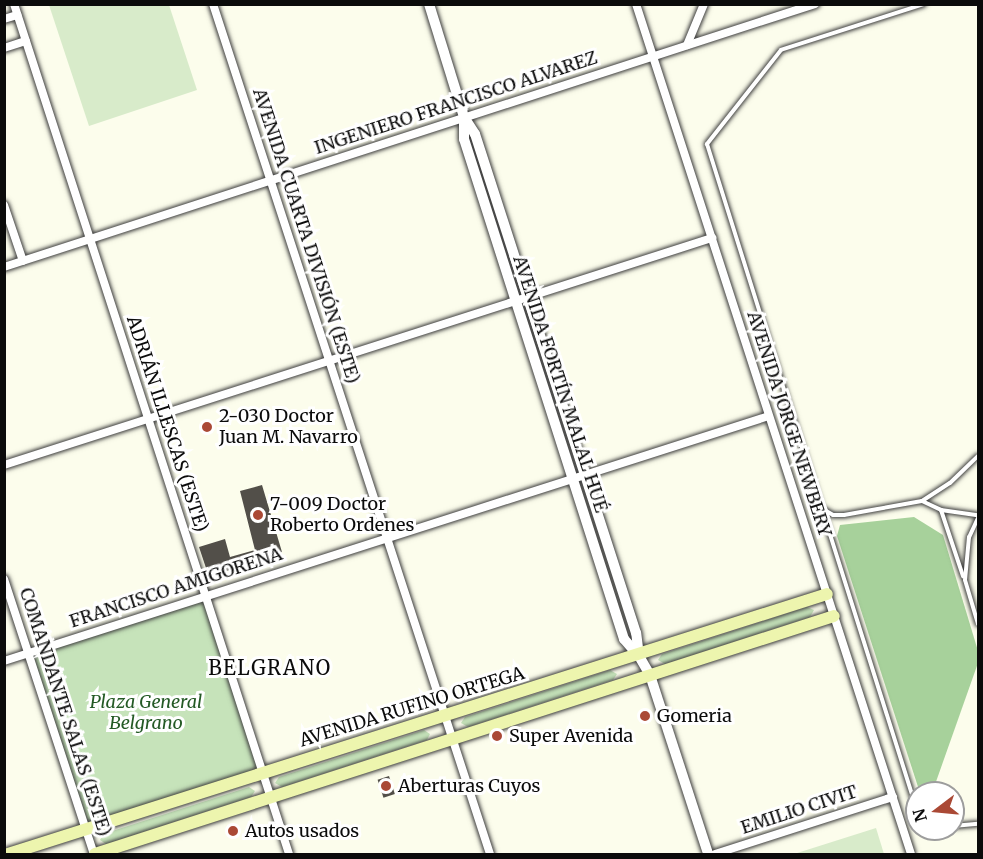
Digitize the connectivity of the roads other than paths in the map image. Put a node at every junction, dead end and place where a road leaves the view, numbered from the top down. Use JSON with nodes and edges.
{"nodes":[{"id":1,"x":14,"y":4,"type":"edge"},
{"id":2,"x":213,"y":4,"type":"edge"},
{"id":3,"x":429,"y":4,"type":"edge"},
{"id":4,"x":636,"y":4,"type":"edge"},
{"id":5,"x":704,"y":4,"type":"edge"},
{"id":6,"x":815,"y":4,"type":"edge"},
{"id":7,"x":924,"y":4,"type":"edge"},
{"id":8,"x":17,"y":15,"type":"junction"},
{"id":9,"x":4,"y":18,"type":"edge"},
{"id":10,"x":26,"y":41,"type":"junction"},
{"id":11,"x":687,"y":45,"type":"junction"},
{"id":12,"x":4,"y":48,"type":"edge"},
{"id":13,"x":653,"y":56,"type":"junction"},
{"id":14,"x":464,"y":117,"type":"junction"},
{"id":15,"x":270,"y":181,"type":"junction"},
{"id":16,"x":4,"y":205,"type":"edge"},
{"id":17,"x":712,"y":238,"type":"junction"},
{"id":18,"x":90,"y":239,"type":"junction"},
{"id":19,"x":23,"y":261,"type":"junction"},
{"id":20,"x":4,"y":267,"type":"edge"},
{"id":21,"x":528,"y":297,"type":"junction"},
{"id":22,"x":516,"y":301,"type":"junction"},
{"id":23,"x":329,"y":361,"type":"junction"},
{"id":24,"x":769,"y":416,"type":"junction"},
{"id":25,"x":148,"y":419,"type":"junction"},
{"id":26,"x":978,"y":456,"type":"edge"},
{"id":27,"x":4,"y":465,"type":"edge"},
{"id":28,"x":585,"y":475,"type":"junction"},
{"id":29,"x":573,"y":478,"type":"junction"},
{"id":30,"x":922,"y":501,"type":"junction"},
{"id":31,"x":821,"y":508,"type":"junction"},
{"id":32,"x":941,"y":510,"type":"junction"},
{"id":33,"x":978,"y":516,"type":"edge"},
{"id":34,"x":387,"y":538,"type":"junction"},
{"id":35,"x":4,"y":579,"type":"edge"},
{"id":36,"x":965,"y":580,"type":"junction"},
{"id":37,"x":827,"y":594,"type":"junction"},
{"id":38,"x":206,"y":596,"type":"junction"},
{"id":39,"x":834,"y":616,"type":"junction"},
{"id":40,"x":978,"y":624,"type":"edge"},
{"id":41,"x":28,"y":653,"type":"junction"},
{"id":42,"x":639,"y":656,"type":"junction"},
{"id":43,"x":4,"y":661,"type":"edge"},
{"id":44,"x":650,"y":675,"type":"junction"},
{"id":45,"x":444,"y":715,"type":"junction"},
{"id":46,"x":452,"y":739,"type":"junction"},
{"id":47,"x":263,"y":773,"type":"junction"},
{"id":48,"x":907,"y":781,"type":"edge"},
{"id":49,"x":892,"y":797,"type":"junction"},
{"id":50,"x":271,"y":798,"type":"junction"},
{"id":51,"x":87,"y":829,"type":"junction"},
{"id":52,"x":8,"y":855,"type":"edge"},
{"id":53,"x":94,"y":855,"type":"edge"},
{"id":54,"x":289,"y":855,"type":"edge"},
{"id":55,"x":490,"y":855,"type":"edge"},
{"id":56,"x":708,"y":855,"type":"edge"},
{"id":57,"x":715,"y":855,"type":"edge"},
{"id":58,"x":911,"y":855,"type":"edge"}],
"edges":[{"from":1,"to":8,"type":"street","name":"ADRIÁN ILLESCAS (ESTE)"},
{"from":2,"to":15,"type":"street","name":"AVENIDA CUARTA DIVISIÓN (ESTE)"},
{"from":3,"to":14,"type":"street","name":"AVENIDA FORTÍN MALAL HUÉ"},
{"from":4,"to":13,"type":"street","name":"AVENIDA JORGE NEWBERY"},
{"from":5,"to":11,"type":"street"},
{"from":6,"to":11,"type":"street","name":"INGENIERO FRANCISCO ALVAREZ"},
{"from":7,"to":31,"type":"lane"},
{"from":8,"to":9,"type":"street"},
{"from":8,"to":10,"type":"street","name":"ADRIÁN ILLESCAS (ESTE)"},
{"from":10,"to":12,"type":"street"},
{"from":10,"to":18,"type":"street","name":"ADRIÁN ILLESCAS (ESTE)"},
{"from":11,"to":13,"type":"street","name":"INGENIERO FRANCISCO ALVAREZ"},
{"from":13,"to":14,"type":"street","name":"INGENIERO FRANCISCO ALVAREZ"},
{"from":13,"to":17,"type":"street","name":"AVENIDA JORGE NEWBERY"},
{"from":14,"to":15,"type":"street","name":"INGENIERO FRANCISCO ALVAREZ"},
{"from":14,"to":21,"type":"street","name":"AVENIDA FORTÍN MALAL HUÉ"},
{"from":14,"to":22,"type":"street","name":"AVENIDA FORTÍN MALAL HUÉ"},
{"from":15,"to":18,"type":"street","name":"INGENIERO FRANCISCO ALVAREZ"},
{"from":15,"to":23,"type":"street","name":"AVENIDA CUARTA DIVISIÓN (ESTE)"},
{"from":16,"to":19,"type":"street"},
{"from":17,"to":21,"type":"street"},
{"from":17,"to":24,"type":"street","name":"AVENIDA JORGE NEWBERY"},
{"from":18,"to":19,"type":"street","name":"INGENIERO FRANCISCO ALVAREZ"},
{"from":18,"to":25,"type":"street","name":"ADRIÁN ILLESCAS (ESTE)"},
{"from":19,"to":20,"type":"street","name":"INGENIERO FRANCISCO ALVAREZ"},
{"from":21,"to":22,"type":"street"},
{"from":21,"to":28,"type":"street","name":"AVENIDA FORTÍN MALAL HUÉ"},
{"from":22,"to":23,"type":"street"},
{"from":22,"to":29,"type":"street","name":"AVENIDA FORTÍN MALAL HUÉ"},
{"from":23,"to":25,"type":"street"},
{"from":23,"to":34,"type":"street","name":"AVENIDA CUARTA DIVISIÓN (ESTE)"},
{"from":24,"to":28,"type":"street","name":"FRANCISCO AMIGORENA"},
{"from":24,"to":37,"type":"street","name":"AVENIDA JORGE NEWBERY"},
{"from":25,"to":27,"type":"street"},
{"from":25,"to":38,"type":"street","name":"ADRIÁN ILLESCAS (ESTE)"},
{"from":26,"to":30,"type":"lane"},
{"from":28,"to":29,"type":"street","name":"FRANCISCO AMIGORENA"},
{"from":28,"to":42,"type":"street","name":"AVENIDA FORTÍN MALAL HUÉ"},
{"from":29,"to":34,"type":"street","name":"FRANCISCO AMIGORENA"},
{"from":29,"to":42,"type":"street","name":"AVENIDA FORTÍN MALAL HUÉ"},
{"from":30,"to":31,"type":"lane"},
{"from":30,"to":32,"type":"lane"},
{"from":31,"to":48,"type":"lane"},
{"from":32,"to":33,"type":"lane"},
{"from":32,"to":36,"type":"lane"},
{"from":33,"to":36,"type":"lane"},
{"from":34,"to":38,"type":"street","name":"FRANCISCO AMIGORENA"},
{"from":34,"to":45,"type":"street","name":"AVENIDA CUARTA DIVISIÓN (ESTE)"},
{"from":35,"to":41,"type":"street","name":"COMANDANTE SALAS (ESTE)"},
{"from":36,"to":40,"type":"lane"},
{"from":37,"to":39,"type":"street","name":"AVENIDA JORGE NEWBERY"},
{"from":37,"to":42,"type":"main road","name":"AVENIDA RUFINO ORTEGA"},
{"from":38,"to":41,"type":"street","name":"FRANCISCO AMIGORENA"},
{"from":38,"to":47,"type":"street","name":"ADRIÁN ILLESCAS (ESTE)"},
{"from":39,"to":44,"type":"main road"},
{"from":39,"to":49,"type":"street","name":"AVENIDA JORGE NEWBERY"},
{"from":41,"to":43,"type":"street","name":"FRANCISCO AMIGORENA"},
{"from":41,"to":51,"type":"street","name":"COMANDANTE SALAS (ESTE)"},
{"from":42,"to":44,"type":"street","name":"AVENIDA FORTÍN MALAL HUÉ"},
{"from":42,"to":45,"type":"main road","name":"AVENIDA RUFINO ORTEGA"},
{"from":44,"to":46,"type":"main road"},
{"from":44,"to":56,"type":"street","name":"AVENIDA FORTÍN MALAL HUÉ"},
{"from":45,"to":46,"type":"street","name":"AVENIDA CUARTA DIVISIÓN (ESTE)"},
{"from":45,"to":47,"type":"main road","name":"AVENIDA RUFINO ORTEGA"},
{"from":46,"to":50,"type":"main road"},
{"from":46,"to":55,"type":"street","name":"AVENIDA CUARTA DIVISIÓN (ESTE)"},
{"from":47,"to":50,"type":"street","name":"ADRIÁN ILLESCAS (ESTE)"},
{"from":47,"to":51,"type":"main road","name":"AVENIDA RUFINO ORTEGA"},
{"from":49,"to":57,"type":"street","name":"EMILIO CIVIT"},
{"from":49,"to":58,"type":"street","name":"AVENIDA JORGE NEWBERY"},
{"from":50,"to":53,"type":"main road"},
{"from":50,"to":54,"type":"street","name":"ADRIÁN ILLESCAS (ESTE)"},
{"from":51,"to":52,"type":"main road","name":"AVENIDA RUFINO ORTEGA"},
{"from":51,"to":53,"type":"street","name":"COMANDANTE SALAS (ESTE)"}]}
